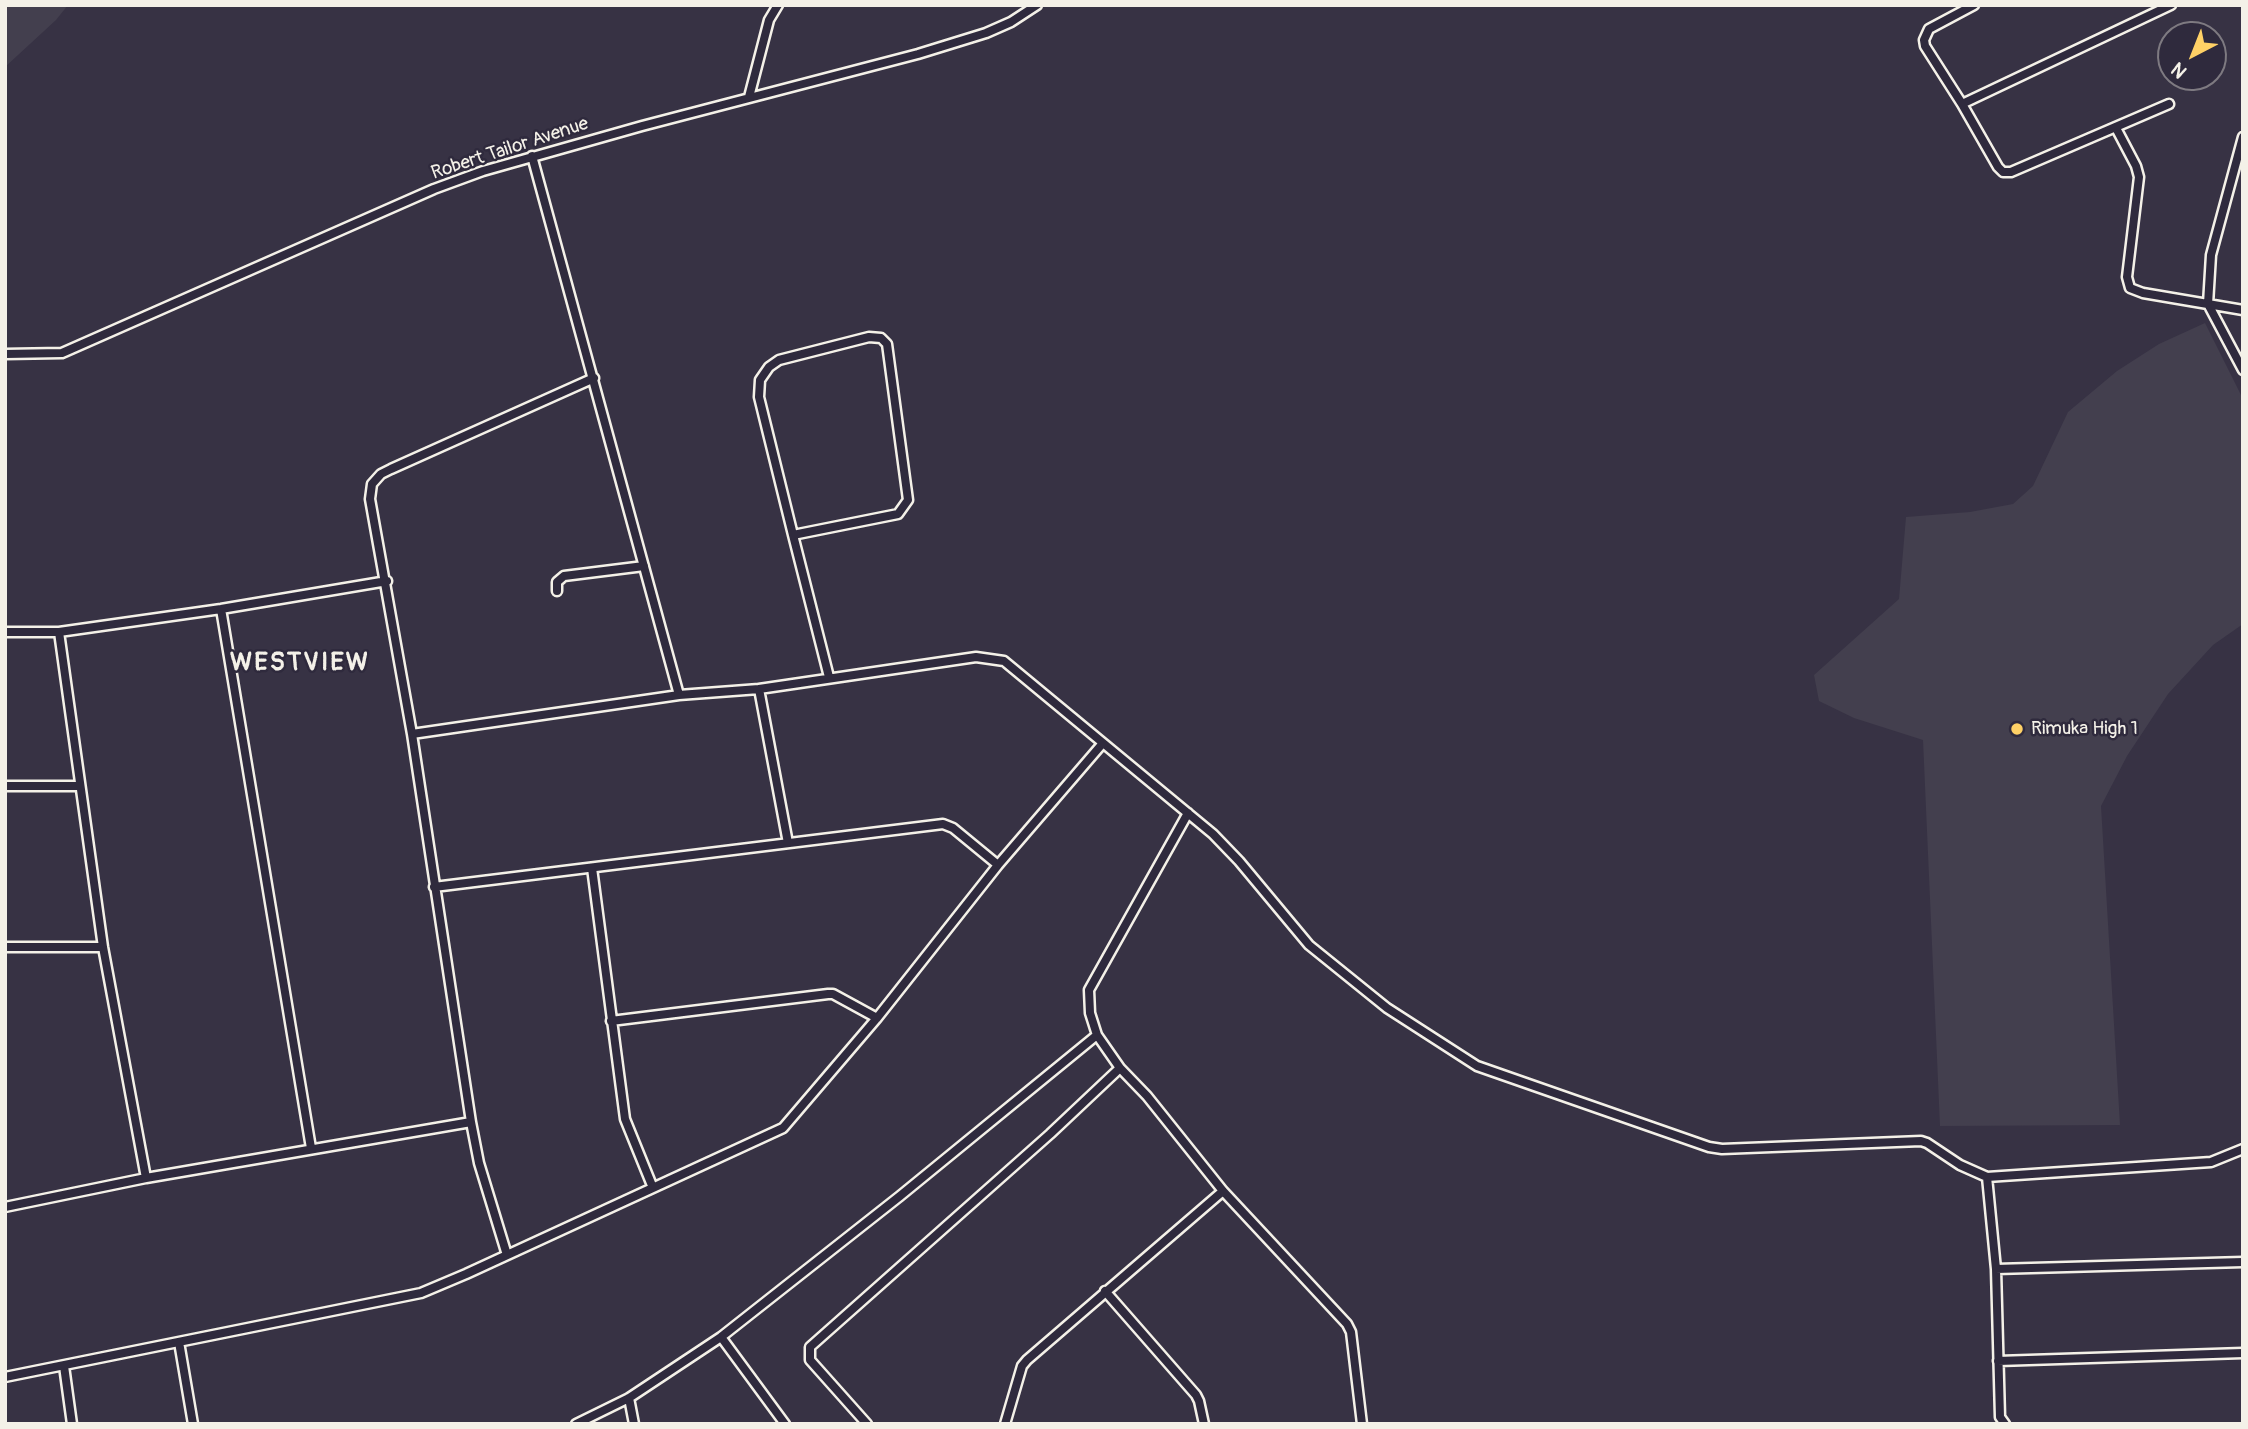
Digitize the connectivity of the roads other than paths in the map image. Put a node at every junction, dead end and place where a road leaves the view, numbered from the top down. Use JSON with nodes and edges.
{"nodes":[{"id":1,"x":778,"y":5,"type":"edge"},
{"id":2,"x":1037,"y":5,"type":"edge"},
{"id":3,"x":1974,"y":5,"type":"edge"},
{"id":4,"x":2171,"y":5,"type":"edge"},
{"id":5,"x":749,"y":97,"type":"junction"},
{"id":6,"x":1962,"y":104,"type":"junction"},
{"id":7,"x":2169,"y":104,"type":"dead end"},
{"id":8,"x":2116,"y":128,"type":"junction"},
{"id":9,"x":2243,"y":138,"type":"edge"},
{"id":10,"x":531,"y":156,"type":"junction"},
{"id":11,"x":2208,"y":304,"type":"junction"},
{"id":12,"x":2243,"y":310,"type":"edge"},
{"id":13,"x":5,"y":354,"type":"edge"},
{"id":14,"x":2243,"y":370,"type":"edge"},
{"id":15,"x":594,"y":378,"type":"junction"},
{"id":16,"x":793,"y":535,"type":"junction"},
{"id":17,"x":644,"y":566,"type":"junction"},
{"id":18,"x":387,"y":581,"type":"junction"},
{"id":19,"x":557,"y":591,"type":"dead end"},
{"id":20,"x":221,"y":609,"type":"junction"},
{"id":21,"x":5,"y":632,"type":"edge"},
{"id":22,"x":59,"y":632,"type":"junction"},
{"id":23,"x":828,"y":677,"type":"junction"},
{"id":24,"x":759,"y":690,"type":"junction"},
{"id":25,"x":679,"y":695,"type":"junction"},
{"id":26,"x":412,"y":734,"type":"junction"},
{"id":27,"x":1103,"y":743,"type":"junction"},
{"id":28,"x":5,"y":786,"type":"edge"},
{"id":29,"x":80,"y":786,"type":"junction"},
{"id":30,"x":1188,"y":813,"type":"junction"},
{"id":31,"x":788,"y":843,"type":"junction"},
{"id":32,"x":998,"y":865,"type":"junction"},
{"id":33,"x":592,"y":868,"type":"junction"},
{"id":34,"x":434,"y":887,"type":"junction"},
{"id":35,"x":5,"y":947,"type":"edge"},
{"id":36,"x":103,"y":947,"type":"junction"},
{"id":37,"x":877,"y":1018,"type":"junction"},
{"id":38,"x":611,"y":1021,"type":"junction"},
{"id":39,"x":1097,"y":1035,"type":"junction"},
{"id":40,"x":1120,"y":1068,"type":"junction"},
{"id":41,"x":471,"y":1122,"type":"junction"},
{"id":42,"x":311,"y":1148,"type":"junction"},
{"id":43,"x":2243,"y":1149,"type":"edge"},
{"id":44,"x":1987,"y":1177,"type":"junction"},
{"id":45,"x":146,"y":1178,"type":"junction"},
{"id":46,"x":653,"y":1188,"type":"junction"},
{"id":47,"x":1223,"y":1191,"type":"junction"},
{"id":48,"x":5,"y":1207,"type":"edge"},
{"id":49,"x":507,"y":1255,"type":"junction"},
{"id":50,"x":2243,"y":1262,"type":"edge"},
{"id":51,"x":1996,"y":1269,"type":"junction"},
{"id":52,"x":1105,"y":1291,"type":"junction"},
{"id":53,"x":720,"y":1337,"type":"junction"},
{"id":54,"x":179,"y":1342,"type":"junction"},
{"id":55,"x":2243,"y":1353,"type":"edge"},
{"id":56,"x":1998,"y":1361,"type":"junction"},
{"id":57,"x":64,"y":1366,"type":"junction"},
{"id":58,"x":5,"y":1377,"type":"edge"},
{"id":59,"x":629,"y":1398,"type":"junction"},
{"id":60,"x":72,"y":1424,"type":"edge"},
{"id":61,"x":193,"y":1424,"type":"edge"},
{"id":62,"x":576,"y":1424,"type":"edge"},
{"id":63,"x":634,"y":1424,"type":"edge"},
{"id":64,"x":785,"y":1424,"type":"edge"},
{"id":65,"x":867,"y":1424,"type":"edge"},
{"id":66,"x":1005,"y":1424,"type":"edge"},
{"id":67,"x":1204,"y":1424,"type":"edge"},
{"id":68,"x":1362,"y":1424,"type":"edge"},
{"id":69,"x":2005,"y":1424,"type":"edge"}],
"edges":[{"from":1,"to":5,"type":"street"},
{"from":2,"to":5,"type":"street","name":"Robert Tailor Avenue"},
{"from":3,"to":6,"type":"street"},
{"from":4,"to":6,"type":"street"},
{"from":5,"to":10,"type":"street","name":"Robert Tailor Avenue"},
{"from":6,"to":8,"type":"street"},
{"from":7,"to":8,"type":"street"},
{"from":8,"to":11,"type":"street"},
{"from":9,"to":11,"type":"street"},
{"from":10,"to":13,"type":"street","name":"Robert Tailor Avenue"},
{"from":10,"to":15,"type":"street"},
{"from":11,"to":12,"type":"street"},
{"from":11,"to":14,"type":"street"},
{"from":15,"to":17,"type":"street"},
{"from":15,"to":18,"type":"street"},
{"from":16,"to":16,"type":"street"},
{"from":16,"to":23,"type":"street"},
{"from":17,"to":19,"type":"street"},
{"from":17,"to":25,"type":"street"},
{"from":18,"to":20,"type":"street"},
{"from":18,"to":26,"type":"street"},
{"from":20,"to":22,"type":"street"},
{"from":20,"to":42,"type":"street"},
{"from":21,"to":22,"type":"street"},
{"from":22,"to":29,"type":"street"},
{"from":23,"to":24,"type":"street"},
{"from":23,"to":27,"type":"street"},
{"from":24,"to":25,"type":"street"},
{"from":24,"to":31,"type":"street"},
{"from":25,"to":26,"type":"street"},
{"from":26,"to":34,"type":"street"},
{"from":27,"to":30,"type":"street"},
{"from":27,"to":32,"type":"street"},
{"from":28,"to":29,"type":"street"},
{"from":29,"to":36,"type":"street"},
{"from":30,"to":39,"type":"street"},
{"from":30,"to":44,"type":"street"},
{"from":31,"to":32,"type":"street"},
{"from":31,"to":33,"type":"street"},
{"from":32,"to":37,"type":"street"},
{"from":33,"to":34,"type":"street"},
{"from":33,"to":38,"type":"street"},
{"from":34,"to":41,"type":"street"},
{"from":35,"to":36,"type":"street"},
{"from":36,"to":45,"type":"street"},
{"from":37,"to":38,"type":"street"},
{"from":37,"to":46,"type":"street"},
{"from":38,"to":46,"type":"street"},
{"from":39,"to":40,"type":"street"},
{"from":39,"to":53,"type":"street"},
{"from":40,"to":47,"type":"street"},
{"from":40,"to":65,"type":"street"},
{"from":41,"to":42,"type":"street"},
{"from":41,"to":49,"type":"street"},
{"from":42,"to":45,"type":"street"},
{"from":43,"to":44,"type":"street"},
{"from":44,"to":51,"type":"street"},
{"from":45,"to":48,"type":"street"},
{"from":46,"to":49,"type":"street"},
{"from":47,"to":52,"type":"street"},
{"from":47,"to":68,"type":"street"},
{"from":49,"to":54,"type":"street"},
{"from":50,"to":51,"type":"street"},
{"from":51,"to":56,"type":"street"},
{"from":52,"to":66,"type":"street"},
{"from":52,"to":67,"type":"street"},
{"from":53,"to":59,"type":"street"},
{"from":53,"to":64,"type":"street"},
{"from":54,"to":57,"type":"street"},
{"from":54,"to":61,"type":"street"},
{"from":55,"to":56,"type":"street"},
{"from":56,"to":69,"type":"street"},
{"from":57,"to":58,"type":"street"},
{"from":57,"to":60,"type":"street"},
{"from":59,"to":62,"type":"street"},
{"from":59,"to":63,"type":"street"}]}
